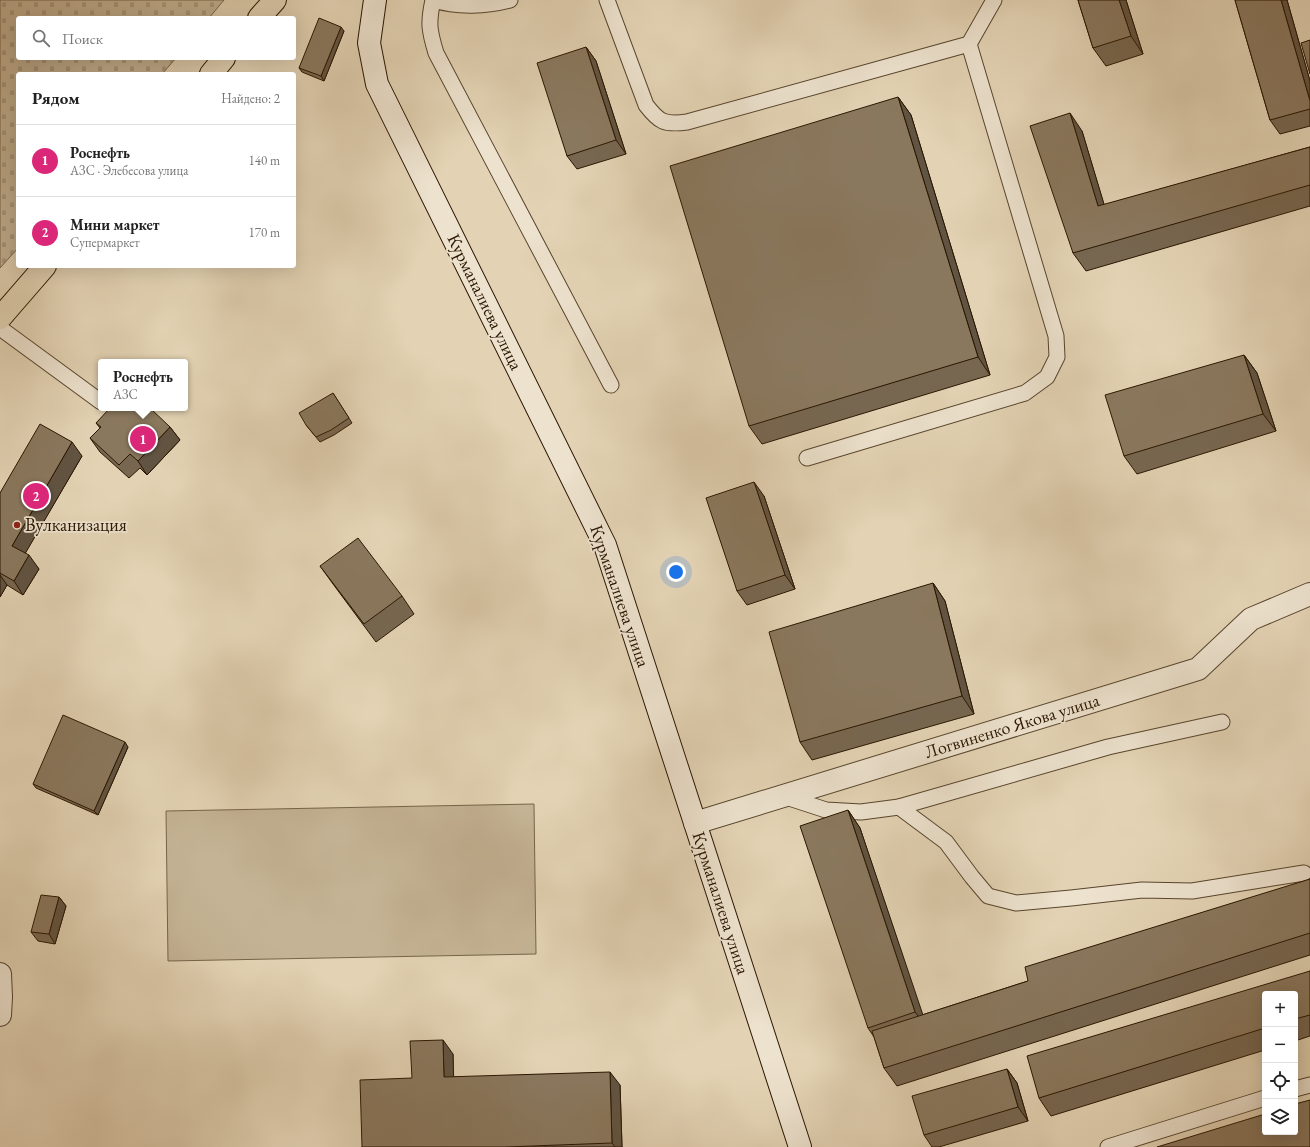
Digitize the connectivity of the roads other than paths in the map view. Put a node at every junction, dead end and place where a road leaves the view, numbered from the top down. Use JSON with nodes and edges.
{"nodes":[{"id":1,"x":274,"y":0,"type":"edge"},
{"id":2,"x":375,"y":0,"type":"edge"},
{"id":3,"x":434,"y":0,"type":"edge"},
{"id":4,"x":510,"y":0,"type":"edge"},
{"id":5,"x":607,"y":0,"type":"edge"},
{"id":6,"x":994,"y":0,"type":"edge"},
{"id":7,"x":261,"y":16,"type":"edge"},
{"id":8,"x":969,"y":44,"type":"junction"},
{"id":9,"x":222,"y":60,"type":"edge"},
{"id":10,"x":213,"y":72,"type":"edge"},
{"id":11,"x":43,"y":268,"type":"edge"},
{"id":12,"x":0,"y":318,"type":"edge"},
{"id":13,"x":0,"y":328,"type":"edge"},
{"id":14,"x":611,"y":386,"type":"dead end"},
{"id":15,"x":98,"y":400,"type":"edge"},
{"id":16,"x":808,"y":458,"type":"dead end"},
{"id":17,"x":1310,"y":594,"type":"edge"},
{"id":18,"x":1222,"y":722,"type":"dead end"},
{"id":19,"x":783,"y":796,"type":"junction"},
{"id":20,"x":899,"y":807,"type":"junction"},
{"id":21,"x":695,"y":823,"type":"junction"},
{"id":22,"x":1304,"y":873,"type":"dead end"},
{"id":23,"x":0,"y":974,"type":"edge"},
{"id":24,"x":0,"y":1015,"type":"edge"},
{"id":25,"x":1310,"y":1084,"type":"edge"},
{"id":26,"x":1298,"y":1088,"type":"edge"},
{"id":27,"x":1262,"y":1099,"type":"edge"},
{"id":28,"x":800,"y":1147,"type":"edge"},
{"id":29,"x":1108,"y":1147,"type":"edge"}],
"edges":[{"from":1,"to":7,"type":"main road"},
{"from":2,"to":21,"type":"street","name":"Курманалиева улица"},
{"from":3,"to":4,"type":"lane"},
{"from":3,"to":14,"type":"lane"},
{"from":5,"to":8,"type":"lane"},
{"from":6,"to":8,"type":"lane"},
{"from":8,"to":16,"type":"lane"},
{"from":9,"to":10,"type":"main road"},
{"from":11,"to":12,"type":"main road"},
{"from":13,"to":15,"type":"lane"},
{"from":17,"to":19,"type":"street","name":"Логвиненко Якова улица"},
{"from":18,"to":20,"type":"lane"},
{"from":19,"to":20,"type":"lane"},
{"from":19,"to":21,"type":"street","name":"Логвиненко Якова улица"},
{"from":20,"to":22,"type":"lane"},
{"from":21,"to":28,"type":"street","name":"Курманалиева улица"},
{"from":23,"to":24,"type":"street"},
{"from":25,"to":26,"type":"lane"},
{"from":27,"to":29,"type":"lane"}]}
